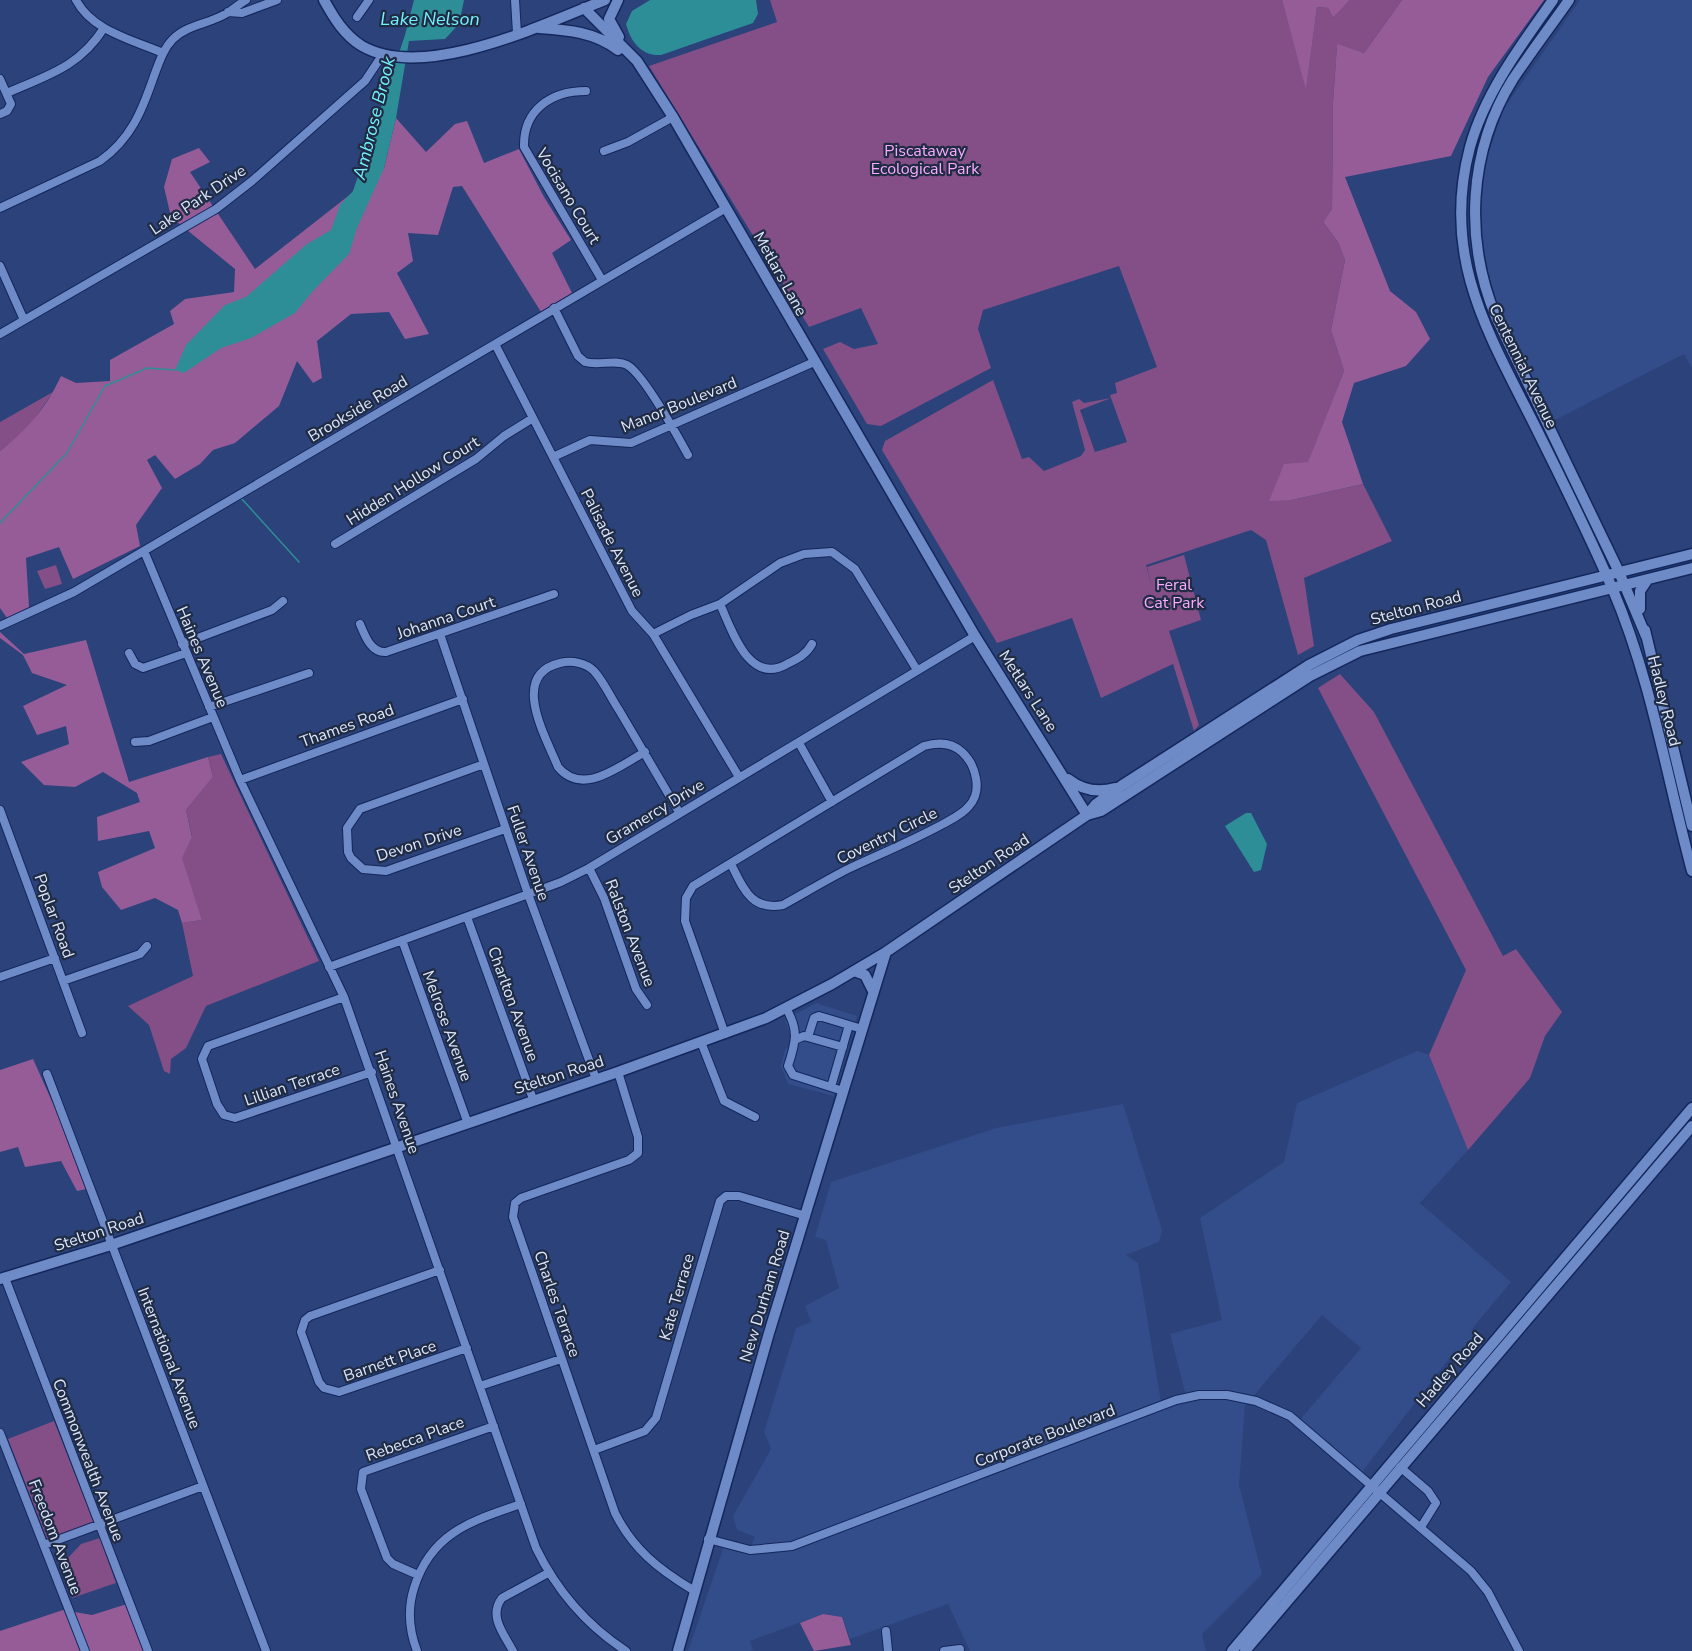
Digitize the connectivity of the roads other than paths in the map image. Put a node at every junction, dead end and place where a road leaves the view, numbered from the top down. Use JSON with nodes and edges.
{"nodes":[{"id":1,"x":76,"y":0,"type":"edge"},
{"id":2,"x":246,"y":0,"type":"edge"},
{"id":3,"x":277,"y":0,"type":"edge"},
{"id":4,"x":324,"y":0,"type":"edge"},
{"id":5,"x":369,"y":0,"type":"edge"},
{"id":6,"x":515,"y":0,"type":"edge"},
{"id":7,"x":605,"y":0,"type":"edge"},
{"id":8,"x":618,"y":0,"type":"edge"},
{"id":9,"x":1553,"y":0,"type":"edge"},
{"id":10,"x":1569,"y":0,"type":"edge"},
{"id":11,"x":581,"y":4,"type":"edge"},
{"id":12,"x":248,"y":11,"type":"junction"},
{"id":13,"x":228,"y":12,"type":"junction"},
{"id":14,"x":357,"y":17,"type":"dead end"},
{"id":15,"x":104,"y":28,"type":"junction"},
{"id":16,"x":533,"y":28,"type":"junction"},
{"id":17,"x":517,"y":33,"type":"junction"},
{"id":18,"x":163,"y":53,"type":"junction"},
{"id":19,"x":387,"y":55,"type":"junction"},
{"id":20,"x":637,"y":61,"type":"junction"},
{"id":21,"x":0,"y":79,"type":"edge"},
{"id":22,"x":586,"y":91,"type":"dead end"},
{"id":23,"x":7,"y":93,"type":"junction"},
{"id":24,"x":0,"y":114,"type":"edge"},
{"id":25,"x":673,"y":117,"type":"junction"},
{"id":26,"x":604,"y":151,"type":"dead end"},
{"id":27,"x":0,"y":208,"type":"edge"},
{"id":28,"x":726,"y":208,"type":"junction"},
{"id":29,"x":0,"y":266,"type":"edge"},
{"id":30,"x":602,"y":280,"type":"junction"},
{"id":31,"x":554,"y":308,"type":"junction"},
{"id":32,"x":24,"y":320,"type":"junction"},
{"id":33,"x":0,"y":334,"type":"edge"},
{"id":34,"x":495,"y":344,"type":"junction"},
{"id":35,"x":814,"y":362,"type":"junction"},
{"id":36,"x":533,"y":418,"type":"junction"},
{"id":37,"x":672,"y":425,"type":"junction"},
{"id":38,"x":688,"y":455,"type":"dead end"},
{"id":39,"x":553,"y":457,"type":"junction"},
{"id":40,"x":335,"y":544,"type":"dead end"},
{"id":41,"x":144,"y":551,"type":"junction"},
{"id":42,"x":1692,"y":554,"type":"edge"},
{"id":43,"x":1692,"y":567,"type":"edge"},
{"id":44,"x":1619,"y":572,"type":"junction"},
{"id":45,"x":1606,"y":575,"type":"junction"},
{"id":46,"x":1648,"y":579,"type":"junction"},
{"id":47,"x":1625,"y":585,"type":"junction"},
{"id":48,"x":1612,"y":588,"type":"junction"},
{"id":49,"x":554,"y":594,"type":"dead end"},
{"id":50,"x":283,"y":600,"type":"dead end"},
{"id":51,"x":720,"y":604,"type":"junction"},
{"id":52,"x":360,"y":624,"type":"dead end"},
{"id":53,"x":0,"y":626,"type":"edge"},
{"id":54,"x":440,"y":634,"type":"junction"},
{"id":55,"x":653,"y":634,"type":"junction"},
{"id":56,"x":975,"y":636,"type":"junction"},
{"id":57,"x":1646,"y":636,"type":"junction"},
{"id":58,"x":182,"y":644,"type":"junction"},
{"id":59,"x":812,"y":644,"type":"dead end"},
{"id":60,"x":129,"y":653,"type":"dead end"},
{"id":61,"x":186,"y":653,"type":"junction"},
{"id":62,"x":917,"y":670,"type":"junction"},
{"id":63,"x":309,"y":673,"type":"dead end"},
{"id":64,"x":463,"y":699,"type":"junction"},
{"id":65,"x":209,"y":707,"type":"junction"},
{"id":66,"x":213,"y":717,"type":"junction"},
{"id":67,"x":135,"y":742,"type":"dead end"},
{"id":68,"x":800,"y":743,"type":"junction"},
{"id":69,"x":645,"y":753,"type":"junction"},
{"id":70,"x":484,"y":764,"type":"junction"},
{"id":71,"x":739,"y":777,"type":"junction"},
{"id":72,"x":1065,"y":777,"type":"junction"},
{"id":73,"x":240,"y":780,"type":"junction"},
{"id":74,"x":1121,"y":786,"type":"junction"},
{"id":75,"x":832,"y":802,"type":"junction"},
{"id":76,"x":0,"y":810,"type":"edge"},
{"id":77,"x":679,"y":812,"type":"junction"},
{"id":78,"x":1087,"y":815,"type":"junction"},
{"id":79,"x":1692,"y":826,"type":"edge"},
{"id":80,"x":505,"y":829,"type":"junction"},
{"id":81,"x":731,"y":864,"type":"junction"},
{"id":82,"x":589,"y":868,"type":"junction"},
{"id":83,"x":1692,"y":871,"type":"edge"},
{"id":84,"x":528,"y":894,"type":"junction"},
{"id":85,"x":467,"y":917,"type":"junction"},
{"id":86,"x":402,"y":940,"type":"junction"},
{"id":87,"x":147,"y":946,"type":"dead end"},
{"id":88,"x":886,"y":952,"type":"junction"},
{"id":89,"x":55,"y":958,"type":"junction"},
{"id":90,"x":329,"y":967,"type":"junction"},
{"id":91,"x":854,"y":971,"type":"junction"},
{"id":92,"x":0,"y":977,"type":"edge"},
{"id":93,"x":63,"y":981,"type":"junction"},
{"id":94,"x":873,"y":991,"type":"junction"},
{"id":95,"x":344,"y":997,"type":"junction"},
{"id":96,"x":647,"y":1005,"type":"dead end"},
{"id":97,"x":786,"y":1008,"type":"junction"},
{"id":98,"x":849,"y":1025,"type":"junction"},
{"id":99,"x":862,"y":1029,"type":"junction"},
{"id":100,"x":82,"y":1033,"type":"dead end"},
{"id":101,"x":725,"y":1034,"type":"junction"},
{"id":102,"x":808,"y":1037,"type":"junction"},
{"id":103,"x":797,"y":1039,"type":"junction"},
{"id":104,"x":701,"y":1042,"type":"junction"},
{"id":105,"x":843,"y":1047,"type":"junction"},
{"id":106,"x":372,"y":1072,"type":"junction"},
{"id":107,"x":618,"y":1072,"type":"junction"},
{"id":108,"x":47,"y":1074,"type":"dead end"},
{"id":109,"x":596,"y":1078,"type":"junction"},
{"id":110,"x":831,"y":1087,"type":"junction"},
{"id":111,"x":843,"y":1091,"type":"junction"},
{"id":112,"x":533,"y":1099,"type":"junction"},
{"id":113,"x":1692,"y":1108,"type":"edge"},
{"id":114,"x":755,"y":1118,"type":"dead end"},
{"id":115,"x":467,"y":1121,"type":"junction"},
{"id":116,"x":1692,"y":1126,"type":"edge"},
{"id":117,"x":1681,"y":1132,"type":"junction"},
{"id":118,"x":398,"y":1145,"type":"junction"},
{"id":119,"x":806,"y":1216,"type":"junction"},
{"id":120,"x":111,"y":1245,"type":"junction"},
{"id":121,"x":440,"y":1270,"type":"junction"},
{"id":122,"x":2,"y":1278,"type":"edge"},
{"id":123,"x":467,"y":1348,"type":"junction"},
{"id":124,"x":561,"y":1359,"type":"junction"},
{"id":125,"x":480,"y":1386,"type":"junction"},
{"id":126,"x":494,"y":1426,"type":"junction"},
{"id":127,"x":0,"y":1433,"type":"edge"},
{"id":128,"x":594,"y":1450,"type":"junction"},
{"id":129,"x":1400,"y":1467,"type":"junction"},
{"id":130,"x":203,"y":1486,"type":"junction"},
{"id":131,"x":1376,"y":1488,"type":"junction"},
{"id":132,"x":521,"y":1504,"type":"junction"},
{"id":133,"x":98,"y":1525,"type":"junction"},
{"id":134,"x":1421,"y":1527,"type":"junction"},
{"id":135,"x":708,"y":1539,"type":"junction"},
{"id":136,"x":44,"y":1545,"type":"junction"},
{"id":137,"x":548,"y":1573,"type":"junction"},
{"id":138,"x":418,"y":1575,"type":"junction"},
{"id":139,"x":693,"y":1590,"type":"junction"},
{"id":140,"x":886,"y":1631,"type":"dead end"},
{"id":141,"x":960,"y":1649,"type":"dead end"},
{"id":142,"x":85,"y":1651,"type":"edge"},
{"id":143,"x":148,"y":1651,"type":"edge"},
{"id":144,"x":266,"y":1651,"type":"edge"},
{"id":145,"x":417,"y":1651,"type":"edge"},
{"id":146,"x":513,"y":1651,"type":"edge"},
{"id":147,"x":626,"y":1651,"type":"edge"},
{"id":148,"x":678,"y":1651,"type":"edge"},
{"id":149,"x":888,"y":1651,"type":"edge"},
{"id":150,"x":944,"y":1651,"type":"edge"},
{"id":151,"x":1232,"y":1651,"type":"edge"},
{"id":152,"x":1245,"y":1651,"type":"edge"},
{"id":153,"x":1519,"y":1651,"type":"edge"}],
"edges":[{"from":1,"to":15,"type":"street"},
{"from":2,"to":12,"type":"street"},
{"from":2,"to":13,"type":"street"},
{"from":3,"to":12,"type":"street"},
{"from":4,"to":19,"type":"main road"},
{"from":5,"to":14,"type":"street"},
{"from":6,"to":17,"type":"street"},
{"from":7,"to":11,"type":"main road"},
{"from":8,"to":20,"type":"main road"},
{"from":9,"to":45,"type":"main road","name":"Centennial Avenue"},
{"from":10,"to":44,"type":"main road","name":"Centennial Avenue"},
{"from":11,"to":16,"type":"main road"},
{"from":11,"to":20,"type":"main road","name":"Metlars Lane"},
{"from":12,"to":13,"type":"street"},
{"from":13,"to":18,"type":"street"},
{"from":15,"to":18,"type":"street"},
{"from":15,"to":23,"type":"street"},
{"from":16,"to":17,"type":"main road"},
{"from":16,"to":20,"type":"main road"},
{"from":17,"to":19,"type":"main road"},
{"from":18,"to":27,"type":"street"},
{"from":19,"to":32,"type":"street","name":"Lake Park Drive"},
{"from":20,"to":25,"type":"main road","name":"Metlars Lane"},
{"from":21,"to":23,"type":"street"},
{"from":22,"to":30,"type":"street","name":"Vocisano Court"},
{"from":23,"to":24,"type":"street"},
{"from":25,"to":26,"type":"street"},
{"from":25,"to":28,"type":"main road","name":"Metlars Lane"},
{"from":28,"to":30,"type":"street","name":"Brookside Road"},
{"from":28,"to":35,"type":"main road","name":"Metlars Lane"},
{"from":29,"to":32,"type":"street"},
{"from":30,"to":31,"type":"street","name":"Brookside Road"},
{"from":31,"to":34,"type":"street","name":"Brookside Road"},
{"from":31,"to":37,"type":"street"},
{"from":32,"to":33,"type":"street","name":"Lake Park Drive"},
{"from":34,"to":36,"type":"street","name":"Palisade Avenue"},
{"from":34,"to":41,"type":"street","name":"Brookside Road"},
{"from":35,"to":37,"type":"street","name":"Manor Boulevard"},
{"from":35,"to":56,"type":"main road","name":"Metlars Lane"},
{"from":36,"to":39,"type":"street","name":"Palisade Avenue"},
{"from":36,"to":40,"type":"street","name":"Hidden Hollow Court"},
{"from":37,"to":38,"type":"street"},
{"from":37,"to":39,"type":"street","name":"Manor Boulevard"},
{"from":39,"to":55,"type":"street","name":"Palisade Avenue"},
{"from":41,"to":53,"type":"street","name":"Brookside Road"},
{"from":41,"to":58,"type":"street","name":"Haines Avenue"},
{"from":42,"to":44,"type":"main road","name":"Stelton Road"},
{"from":43,"to":46,"type":"main road","name":"Stelton Road"},
{"from":44,"to":45,"type":"main road","name":"Stelton Road"},
{"from":44,"to":47,"type":"main road","name":"Hadley Road"},
{"from":45,"to":48,"type":"main road","name":"Hadley Road"},
{"from":45,"to":74,"type":"main road","name":"Stelton Road"},
{"from":46,"to":47,"type":"main road","name":"Stelton Road"},
{"from":46,"to":57,"type":"main road","name":"Hadley Road"},
{"from":47,"to":48,"type":"main road","name":"Stelton Road"},
{"from":47,"to":57,"type":"main road","name":"Hadley Road"},
{"from":48,"to":78,"type":"main road","name":"Stelton Road"},
{"from":48,"to":83,"type":"main road","name":"Hadley Road"},
{"from":49,"to":54,"type":"street","name":"Johanna Court"},
{"from":50,"to":58,"type":"street"},
{"from":51,"to":55,"type":"street"},
{"from":51,"to":59,"type":"street"},
{"from":51,"to":62,"type":"street"},
{"from":52,"to":54,"type":"street","name":"Johanna Court"},
{"from":54,"to":64,"type":"street","name":"Fuller Avenue"},
{"from":55,"to":71,"type":"street","name":"Palisade Avenue"},
{"from":56,"to":62,"type":"street","name":"Gramercy Drive"},
{"from":56,"to":72,"type":"main road","name":"Metlars Lane"},
{"from":57,"to":79,"type":"main road","name":"Hadley Road"},
{"from":58,"to":61,"type":"street","name":"Haines Avenue"},
{"from":60,"to":61,"type":"street"},
{"from":61,"to":65,"type":"street","name":"Haines Avenue"},
{"from":62,"to":68,"type":"street","name":"Gramercy Drive"},
{"from":63,"to":65,"type":"street"},
{"from":64,"to":70,"type":"street","name":"Fuller Avenue"},
{"from":64,"to":73,"type":"street","name":"Thames Road"},
{"from":65,"to":66,"type":"street","name":"Haines Avenue"},
{"from":66,"to":67,"type":"street"},
{"from":66,"to":73,"type":"street","name":"Haines Avenue"},
{"from":68,"to":71,"type":"street","name":"Gramercy Drive"},
{"from":68,"to":75,"type":"street"},
{"from":69,"to":69,"type":"street"},
{"from":69,"to":77,"type":"street"},
{"from":70,"to":80,"type":"street","name":"Fuller Avenue"},
{"from":70,"to":80,"type":"street","name":"Devon Drive"},
{"from":71,"to":77,"type":"street","name":"Gramercy Drive"},
{"from":72,"to":74,"type":"main road"},
{"from":72,"to":78,"type":"main road","name":"Metlars Lane"},
{"from":73,"to":90,"type":"street","name":"Haines Avenue"},
{"from":74,"to":78,"type":"main road","name":"Stelton Road"},
{"from":75,"to":81,"type":"street","name":"Coventry Circle"},
{"from":75,"to":81,"type":"street","name":"Coventry Circle"},
{"from":76,"to":89,"type":"street","name":"Poplar Road"},
{"from":77,"to":82,"type":"street","name":"Gramercy Drive"},
{"from":78,"to":88,"type":"main road","name":"Stelton Road"},
{"from":80,"to":84,"type":"street","name":"Fuller Avenue"},
{"from":81,"to":101,"type":"street","name":"Coventry Circle"},
{"from":82,"to":84,"type":"street","name":"Gramercy Drive"},
{"from":82,"to":96,"type":"street","name":"Ralston Avenue"},
{"from":84,"to":85,"type":"street","name":"Gramercy Drive"},
{"from":84,"to":109,"type":"street","name":"Fuller Avenue"},
{"from":85,"to":86,"type":"street","name":"Gramercy Drive"},
{"from":85,"to":112,"type":"street","name":"Charlton Avenue"},
{"from":86,"to":90,"type":"street","name":"Gramercy Drive"},
{"from":86,"to":115,"type":"street","name":"Melrose Avenue"},
{"from":87,"to":93,"type":"street"},
{"from":88,"to":91,"type":"main road","name":"Stelton Road"},
{"from":88,"to":94,"type":"main road","name":"New Durham Road"},
{"from":89,"to":92,"type":"street"},
{"from":89,"to":93,"type":"street","name":"Poplar Road"},
{"from":90,"to":95,"type":"street","name":"Haines Avenue"},
{"from":91,"to":94,"type":"main road"},
{"from":91,"to":97,"type":"main road","name":"Stelton Road"},
{"from":93,"to":100,"type":"street","name":"Poplar Road"},
{"from":94,"to":99,"type":"main road","name":"New Durham Road"},
{"from":95,"to":106,"type":"street","name":"Haines Avenue"},
{"from":95,"to":106,"type":"street","name":"Lillian Terrace"},
{"from":97,"to":101,"type":"main road","name":"Stelton Road"},
{"from":97,"to":103,"type":"street"},
{"from":98,"to":99,"type":"street"},
{"from":98,"to":102,"type":"street"},
{"from":98,"to":105,"type":"street"},
{"from":99,"to":111,"type":"main road","name":"New Durham Road"},
{"from":101,"to":104,"type":"main road","name":"Stelton Road"},
{"from":102,"to":103,"type":"street"},
{"from":102,"to":105,"type":"street"},
{"from":103,"to":110,"type":"street"},
{"from":104,"to":107,"type":"main road","name":"Stelton Road"},
{"from":104,"to":114,"type":"street"},
{"from":105,"to":110,"type":"street"},
{"from":106,"to":118,"type":"street","name":"Haines Avenue"},
{"from":107,"to":109,"type":"main road","name":"Stelton Road"},
{"from":107,"to":124,"type":"street","name":"Charles Terrace"},
{"from":108,"to":120,"type":"street","name":"International Avenue"},
{"from":109,"to":112,"type":"main road","name":"Stelton Road"},
{"from":110,"to":111,"type":"street"},
{"from":111,"to":119,"type":"main road","name":"New Durham Road"},
{"from":112,"to":115,"type":"main road","name":"Stelton Road"},
{"from":113,"to":117,"type":"main road","name":"Hadley Road"},
{"from":115,"to":118,"type":"main road","name":"Stelton Road"},
{"from":116,"to":117,"type":"main road","name":"Hadley Road"},
{"from":117,"to":129,"type":"main road","name":"Hadley Road"},
{"from":117,"to":131,"type":"main road","name":"Hadley Road"},
{"from":118,"to":120,"type":"main road","name":"Stelton Road"},
{"from":118,"to":121,"type":"street","name":"Haines Avenue"},
{"from":119,"to":128,"type":"street","name":"Kate Terrace"},
{"from":119,"to":135,"type":"main road","name":"New Durham Road"},
{"from":120,"to":122,"type":"main road","name":"Stelton Road"},
{"from":120,"to":130,"type":"street","name":"International Avenue"},
{"from":121,"to":123,"type":"street","name":"Haines Avenue"},
{"from":121,"to":123,"type":"street","name":"Barnett Place"},
{"from":122,"to":133,"type":"street","name":"Commonwealth Avenue"},
{"from":123,"to":125,"type":"street","name":"Haines Avenue"},
{"from":124,"to":125,"type":"street"},
{"from":124,"to":128,"type":"street","name":"Charles Terrace"},
{"from":125,"to":126,"type":"street","name":"Haines Avenue"},
{"from":126,"to":132,"type":"street","name":"Haines Avenue"},
{"from":126,"to":138,"type":"street","name":"Rebecca Place"},
{"from":127,"to":136,"type":"street","name":"Freedom Avenue"},
{"from":128,"to":139,"type":"street","name":"Charles Terrace"},
{"from":129,"to":131,"type":"main road","name":"Hadley Road"},
{"from":129,"to":134,"type":"street"},
{"from":130,"to":133,"type":"street"},
{"from":130,"to":144,"type":"street","name":"International Avenue"},
{"from":131,"to":134,"type":"street","name":"Corporate Boulevard"},
{"from":131,"to":135,"type":"street","name":"Corporate Boulevard"},
{"from":131,"to":151,"type":"main road","name":"Hadley Road"},
{"from":131,"to":152,"type":"main road","name":"Hadley Road"},
{"from":132,"to":137,"type":"street","name":"Haines Avenue"},
{"from":132,"to":138,"type":"street"},
{"from":133,"to":136,"type":"street"},
{"from":133,"to":143,"type":"street","name":"Commonwealth Avenue"},
{"from":134,"to":153,"type":"street","name":"Corporate Boulevard"},
{"from":135,"to":139,"type":"main road","name":"New Durham Road"},
{"from":136,"to":142,"type":"street","name":"Freedom Avenue"},
{"from":137,"to":146,"type":"street"},
{"from":137,"to":147,"type":"street","name":"Haines Avenue"},
{"from":138,"to":145,"type":"street"},
{"from":139,"to":148,"type":"main road","name":"New Durham Road"},
{"from":140,"to":149,"type":"street"},
{"from":141,"to":150,"type":"street"}]}
